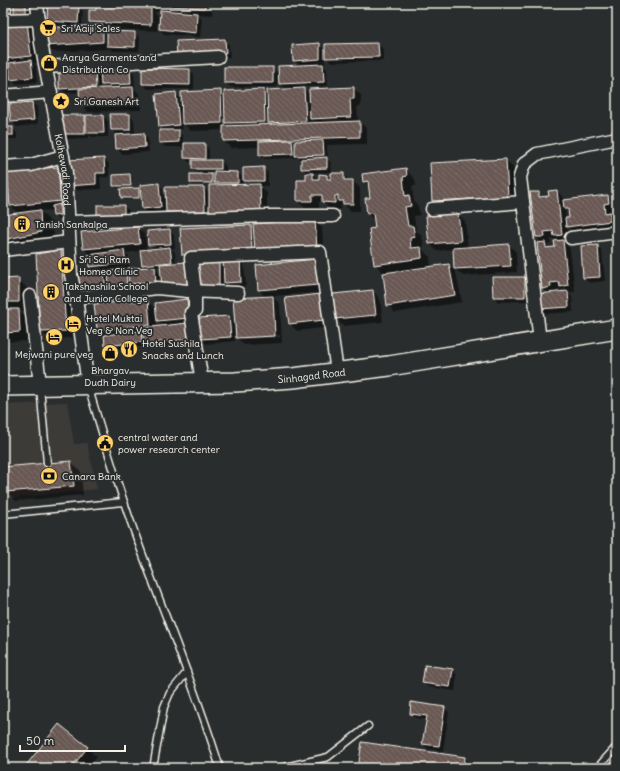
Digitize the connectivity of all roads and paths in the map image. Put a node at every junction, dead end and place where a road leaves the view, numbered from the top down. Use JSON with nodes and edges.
{"nodes":[{"id":1,"x":37,"y":3,"type":"edge"},
{"id":2,"x":39,"y":19,"type":"junction"},
{"id":3,"x":3,"y":20,"type":"edge"},
{"id":4,"x":218,"y":57,"type":"dead end"},
{"id":5,"x":46,"y":67,"type":"junction"},
{"id":6,"x":51,"y":92,"type":"junction"},
{"id":7,"x":3,"y":96,"type":"edge"},
{"id":8,"x":617,"y":138,"type":"edge"},
{"id":9,"x":63,"y":156,"type":"junction"},
{"id":10,"x":3,"y":167,"type":"edge"},
{"id":11,"x":523,"y":202,"type":"junction"},
{"id":12,"x":432,"y":209,"type":"dead end"},
{"id":13,"x":333,"y":216,"type":"dead end"},
{"id":14,"x":68,"y":222,"type":"junction"},
{"id":15,"x":617,"y":232,"type":"edge"},
{"id":16,"x":571,"y":238,"type":"dead end"},
{"id":17,"x":69,"y":242,"type":"junction"},
{"id":18,"x":3,"y":250,"type":"edge"},
{"id":19,"x":195,"y":292,"type":"junction"},
{"id":20,"x":238,"y":293,"type":"dead end"},
{"id":21,"x":30,"y":296,"type":"dead end"},
{"id":22,"x":76,"y":298,"type":"junction"},
{"id":23,"x":617,"y":329,"type":"edge"},
{"id":24,"x":540,"y":341,"type":"junction"},
{"id":25,"x":337,"y":372,"type":"junction"},
{"id":26,"x":202,"y":382,"type":"junction"},
{"id":27,"x":40,"y":385,"type":"junction"},
{"id":28,"x":88,"y":385,"type":"junction"},
{"id":29,"x":3,"y":386,"type":"edge"},
{"id":30,"x":47,"y":463,"type":"dead end"},
{"id":31,"x":124,"y":502,"type":"junction"},
{"id":32,"x":3,"y":514,"type":"edge"},
{"id":33,"x":187,"y":672,"type":"junction"},
{"id":34,"x":368,"y":726,"type":"dead end"},
{"id":35,"x":617,"y":746,"type":"edge"},
{"id":36,"x":153,"y":768,"type":"edge"},
{"id":37,"x":220,"y":768,"type":"edge"},
{"id":38,"x":280,"y":768,"type":"edge"},
{"id":39,"x":597,"y":768,"type":"edge"}],
"edges":[{"from":1,"to":2,"type":"street","name":"Kolhewadi Road"},
{"from":2,"to":3,"type":"street"},
{"from":2,"to":5,"type":"street","name":"Kolhewadi Road"},
{"from":4,"to":5,"type":"street"},
{"from":5,"to":6,"type":"street","name":"Kolhewadi Road"},
{"from":6,"to":7,"type":"street"},
{"from":6,"to":9,"type":"street","name":"Kolhewadi Road"},
{"from":8,"to":11,"type":"street"},
{"from":9,"to":10,"type":"street"},
{"from":9,"to":14,"type":"street","name":"Kolhewadi Road"},
{"from":11,"to":12,"type":"street"},
{"from":11,"to":24,"type":"street"},
{"from":13,"to":14,"type":"street"},
{"from":14,"to":17,"type":"street","name":"Kolhewadi Road"},
{"from":15,"to":16,"type":"street"},
{"from":17,"to":18,"type":"street"},
{"from":17,"to":22,"type":"street","name":"Kolhewadi Road"},
{"from":19,"to":20,"type":"street"},
{"from":19,"to":22,"type":"street"},
{"from":19,"to":25,"type":"street"},
{"from":19,"to":26,"type":"street"},
{"from":21,"to":27,"type":"street"},
{"from":22,"to":28,"type":"street","name":"Kolhewadi Road"},
{"from":23,"to":24,"type":"main road","name":"Sinhagad Road"},
{"from":24,"to":25,"type":"main road","name":"Sinhagad Road"},
{"from":25,"to":26,"type":"main road","name":"Sinhagad Road"},
{"from":26,"to":28,"type":"main road","name":"Sinhagad Road"},
{"from":27,"to":28,"type":"main road","name":"Sinhagad Road"},
{"from":27,"to":29,"type":"main road","name":"Sinhagad Road"},
{"from":27,"to":30,"type":"lane"},
{"from":28,"to":31,"type":"lane"},
{"from":31,"to":32,"type":"lane"},
{"from":31,"to":33,"type":"lane"},
{"from":33,"to":36,"type":"lane"},
{"from":33,"to":37,"type":"lane"},
{"from":34,"to":38,"type":"lane"},
{"from":35,"to":39,"type":"lane"}]}
